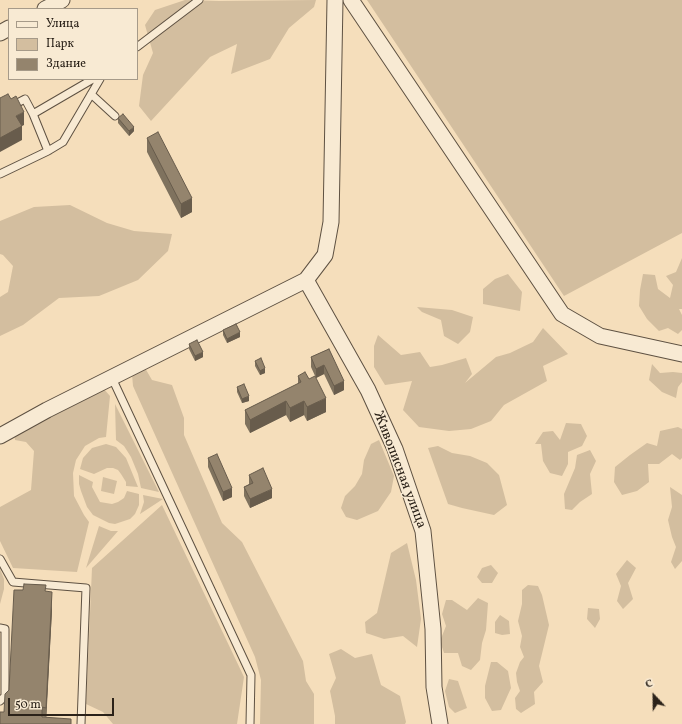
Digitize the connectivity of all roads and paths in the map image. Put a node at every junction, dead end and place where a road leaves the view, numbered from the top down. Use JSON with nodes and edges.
{"nodes":[{"id":1,"x":62,"y":0,"type":"edge"},
{"id":2,"x":199,"y":0,"type":"edge"},
{"id":3,"x":335,"y":0,"type":"edge"},
{"id":4,"x":351,"y":0,"type":"edge"},
{"id":5,"x":47,"y":8,"type":"edge"},
{"id":6,"x":138,"y":46,"type":"edge"},
{"id":7,"x":91,"y":80,"type":"edge"},
{"id":8,"x":99,"y":80,"type":"edge"},
{"id":9,"x":91,"y":94,"type":"junction"},
{"id":10,"x":0,"y":112,"type":"edge"},
{"id":11,"x":33,"y":114,"type":"junction"},
{"id":12,"x":115,"y":116,"type":"dead end"},
{"id":13,"x":48,"y":151,"type":"junction"},
{"id":14,"x":0,"y":174,"type":"edge"},
{"id":15,"x":306,"y":280,"type":"junction"},
{"id":16,"x":682,"y":354,"type":"edge"},
{"id":17,"x":112,"y":378,"type":"junction"},
{"id":18,"x":0,"y":436,"type":"edge"},
{"id":19,"x":0,"y":559,"type":"edge"},
{"id":20,"x":0,"y":628,"type":"edge"},
{"id":21,"x":0,"y":701,"type":"edge"},
{"id":22,"x":80,"y":724,"type":"edge"},
{"id":23,"x":250,"y":724,"type":"edge"},
{"id":24,"x":440,"y":724,"type":"edge"}],
"edges":[{"from":1,"to":5,"type":"street"},
{"from":2,"to":6,"type":"lane"},
{"from":3,"to":15,"type":"street"},
{"from":4,"to":16,"type":"street"},
{"from":7,"to":11,"type":"lane"},
{"from":8,"to":9,"type":"lane"},
{"from":9,"to":12,"type":"lane"},
{"from":9,"to":13,"type":"lane"},
{"from":10,"to":11,"type":"lane"},
{"from":11,"to":13,"type":"lane"},
{"from":13,"to":14,"type":"lane"},
{"from":15,"to":17,"type":"street"},
{"from":15,"to":24,"type":"street","name":"Живописная улица"},
{"from":17,"to":18,"type":"street"},
{"from":17,"to":23,"type":"lane"},
{"from":19,"to":22,"type":"lane"},
{"from":20,"to":21,"type":"lane"}]}
